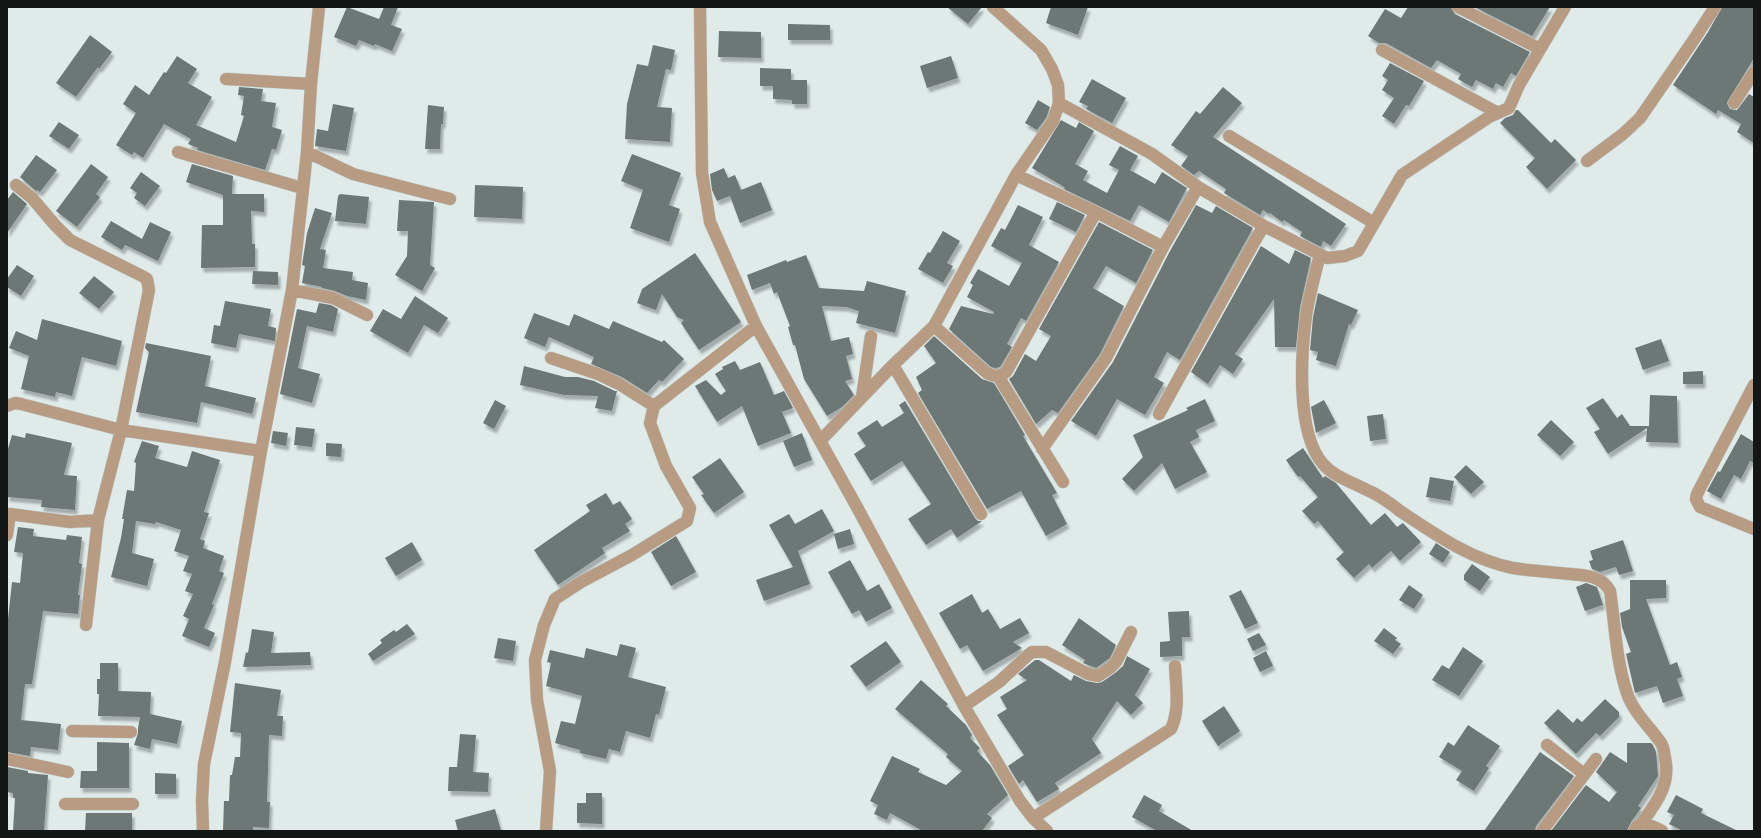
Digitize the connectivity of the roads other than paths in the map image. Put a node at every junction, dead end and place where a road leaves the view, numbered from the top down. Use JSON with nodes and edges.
{"nodes":[{"id":1,"x":319,"y":7,"type":"edge"},
{"id":2,"x":700,"y":7,"type":"edge"},
{"id":3,"x":993,"y":7,"type":"edge"},
{"id":4,"x":1458,"y":7,"type":"edge"},
{"id":5,"x":1565,"y":7,"type":"edge"},
{"id":6,"x":1715,"y":7,"type":"edge"},
{"id":7,"x":1472,"y":11,"type":"edge"},
{"id":8,"x":1540,"y":49,"type":"junction"},
{"id":9,"x":1382,"y":50,"type":"dead end"},
{"id":10,"x":1754,"y":72,"type":"edge"},
{"id":11,"x":226,"y":79,"type":"dead end"},
{"id":12,"x":311,"y":84,"type":"junction"},
{"id":13,"x":1059,"y":103,"type":"junction"},
{"id":14,"x":1734,"y":103,"type":"dead end"},
{"id":15,"x":1498,"y":113,"type":"junction"},
{"id":16,"x":1229,"y":136,"type":"dead end"},
{"id":17,"x":178,"y":152,"type":"dead end"},
{"id":18,"x":307,"y":152,"type":"junction"},
{"id":19,"x":1587,"y":161,"type":"dead end"},
{"id":20,"x":1016,"y":175,"type":"junction"},
{"id":21,"x":16,"y":185,"type":"dead end"},
{"id":22,"x":1198,"y":187,"type":"junction"},
{"id":23,"x":302,"y":188,"type":"junction"},
{"id":24,"x":450,"y":199,"type":"dead end"},
{"id":25,"x":1096,"y":212,"type":"junction"},
{"id":26,"x":1374,"y":223,"type":"junction"},
{"id":27,"x":1264,"y":226,"type":"junction"},
{"id":28,"x":1163,"y":247,"type":"junction"},
{"id":29,"x":1320,"y":254,"type":"junction"},
{"id":30,"x":292,"y":290,"type":"junction"},
{"id":31,"x":367,"y":316,"type":"dead end"},
{"id":32,"x":756,"y":326,"type":"junction"},
{"id":33,"x":934,"y":326,"type":"junction"},
{"id":34,"x":871,"y":336,"type":"dead end"},
{"id":35,"x":551,"y":358,"type":"dead end"},
{"id":36,"x":894,"y":365,"type":"junction"},
{"id":37,"x":998,"y":376,"type":"junction"},
{"id":38,"x":1754,"y":385,"type":"edge"},
{"id":39,"x":862,"y":397,"type":"junction"},
{"id":40,"x":7,"y":406,"type":"edge"},
{"id":41,"x":654,"y":406,"type":"junction"},
{"id":42,"x":1159,"y":414,"type":"dead end"},
{"id":43,"x":121,"y":430,"type":"junction"},
{"id":44,"x":820,"y":440,"type":"junction"},
{"id":45,"x":1042,"y":449,"type":"junction"},
{"id":46,"x":261,"y":451,"type":"junction"},
{"id":47,"x":1063,"y":482,"type":"dead end"},
{"id":48,"x":8,"y":514,"type":"edge"},
{"id":49,"x":981,"y":514,"type":"dead end"},
{"id":50,"x":98,"y":520,"type":"junction"},
{"id":51,"x":1754,"y":529,"type":"edge"},
{"id":52,"x":7,"y":535,"type":"edge"},
{"id":53,"x":86,"y":625,"type":"dead end"},
{"id":54,"x":1131,"y":632,"type":"dead end"},
{"id":55,"x":1175,"y":666,"type":"dead end"},
{"id":56,"x":964,"y":706,"type":"junction"},
{"id":57,"x":72,"y":731,"type":"dead end"},
{"id":58,"x":131,"y":732,"type":"dead end"},
{"id":59,"x":1547,"y":745,"type":"dead end"},
{"id":60,"x":7,"y":759,"type":"edge"},
{"id":61,"x":1596,"y":759,"type":"dead end"},
{"id":62,"x":68,"y":772,"type":"dead end"},
{"id":63,"x":1584,"y":774,"type":"junction"},
{"id":64,"x":65,"y":804,"type":"dead end"},
{"id":65,"x":133,"y":804,"type":"dead end"},
{"id":66,"x":1033,"y":818,"type":"junction"},
{"id":67,"x":1637,"y":827,"type":"edge"},
{"id":68,"x":203,"y":831,"type":"edge"},
{"id":69,"x":546,"y":831,"type":"edge"},
{"id":70,"x":1047,"y":831,"type":"edge"},
{"id":71,"x":1542,"y":831,"type":"edge"},
{"id":72,"x":1662,"y":831,"type":"edge"}],
"edges":[{"from":1,"to":12,"type":"street"},
{"from":2,"to":32,"type":"street"},
{"from":3,"to":13,"type":"street"},
{"from":4,"to":7,"type":"street"},
{"from":5,"to":8,"type":"street"},
{"from":6,"to":19,"type":"street"},
{"from":7,"to":8,"type":"street"},
{"from":8,"to":15,"type":"street"},
{"from":9,"to":15,"type":"street"},
{"from":10,"to":14,"type":"street"},
{"from":11,"to":12,"type":"street"},
{"from":12,"to":18,"type":"street"},
{"from":13,"to":20,"type":"street"},
{"from":13,"to":22,"type":"street"},
{"from":15,"to":26,"type":"street"},
{"from":16,"to":26,"type":"street"},
{"from":17,"to":23,"type":"street"},
{"from":18,"to":23,"type":"street"},
{"from":18,"to":24,"type":"street"},
{"from":20,"to":25,"type":"street"},
{"from":20,"to":33,"type":"street"},
{"from":21,"to":43,"type":"street"},
{"from":22,"to":27,"type":"street"},
{"from":22,"to":28,"type":"street"},
{"from":23,"to":30,"type":"street"},
{"from":25,"to":28,"type":"street"},
{"from":25,"to":37,"type":"street"},
{"from":26,"to":29,"type":"street"},
{"from":27,"to":29,"type":"street"},
{"from":27,"to":42,"type":"street"},
{"from":28,"to":45,"type":"street"},
{"from":29,"to":67,"type":"street"},
{"from":30,"to":31,"type":"street"},
{"from":30,"to":46,"type":"street"},
{"from":32,"to":41,"type":"street"},
{"from":32,"to":44,"type":"street"},
{"from":33,"to":36,"type":"street"},
{"from":33,"to":37,"type":"street"},
{"from":34,"to":39,"type":"street"},
{"from":35,"to":41,"type":"street"},
{"from":36,"to":39,"type":"street"},
{"from":36,"to":49,"type":"street"},
{"from":37,"to":45,"type":"street"},
{"from":38,"to":51,"type":"street"},
{"from":39,"to":44,"type":"street"},
{"from":40,"to":43,"type":"street"},
{"from":41,"to":69,"type":"street"},
{"from":43,"to":46,"type":"street"},
{"from":43,"to":50,"type":"street"},
{"from":44,"to":56,"type":"street"},
{"from":45,"to":47,"type":"street"},
{"from":46,"to":68,"type":"street"},
{"from":48,"to":50,"type":"street"},
{"from":48,"to":52,"type":"street"},
{"from":50,"to":53,"type":"street"},
{"from":54,"to":56,"type":"street"},
{"from":55,"to":66,"type":"street"},
{"from":56,"to":66,"type":"street"},
{"from":57,"to":58,"type":"street"},
{"from":59,"to":63,"type":"street"},
{"from":60,"to":62,"type":"street"},
{"from":61,"to":63,"type":"street"},
{"from":63,"to":71,"type":"street"},
{"from":64,"to":65,"type":"street"},
{"from":66,"to":70,"type":"street"},
{"from":67,"to":72,"type":"street"}]}
